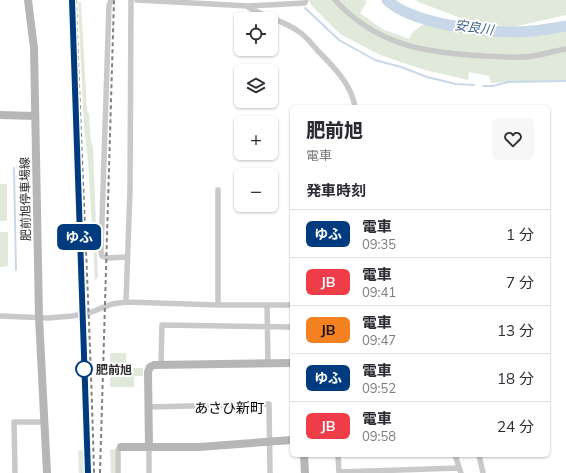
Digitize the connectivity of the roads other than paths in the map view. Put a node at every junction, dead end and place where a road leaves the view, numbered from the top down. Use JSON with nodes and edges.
{"nodes":[{"id":1,"x":28,"y":0,"type":"edge"},
{"id":2,"x":111,"y":0,"type":"edge"},
{"id":3,"x":131,"y":0,"type":"edge"},
{"id":4,"x":137,"y":0,"type":"edge"},
{"id":5,"x":306,"y":0,"type":"edge"},
{"id":6,"x":336,"y":0,"type":"edge"},
{"id":7,"x":248,"y":6,"type":"junction"},
{"id":8,"x":566,"y":48,"type":"edge"},
{"id":9,"x":355,"y":105,"type":"edge"},
{"id":10,"x":0,"y":115,"type":"edge"},
{"id":11,"x":36,"y":116,"type":"junction"},
{"id":12,"x":218,"y":190,"type":"dead end"},
{"id":13,"x":127,"y":257,"type":"junction"},
{"id":14,"x":126,"y":302,"type":"junction"},
{"id":15,"x":218,"y":305,"type":"junction"},
{"id":16,"x":267,"y":305,"type":"junction"},
{"id":17,"x":290,"y":305,"type":"edge"},
{"id":18,"x":0,"y":316,"type":"edge"},
{"id":19,"x":39,"y":317,"type":"junction"},
{"id":20,"x":268,"y":327,"type":"junction"},
{"id":21,"x":290,"y":327,"type":"edge"},
{"id":22,"x":268,"y":363,"type":"junction"},
{"id":23,"x":290,"y":363,"type":"edge"},
{"id":24,"x":161,"y":365,"type":"junction"},
{"id":25,"x":149,"y":407,"type":"junction"},
{"id":26,"x":45,"y":422,"type":"junction"},
{"id":27,"x":290,"y":440,"type":"edge"},
{"id":28,"x":269,"y":442,"type":"junction"},
{"id":29,"x":121,"y":447,"type":"joint"},
{"id":30,"x":149,"y":447,"type":"junction"},
{"id":31,"x":304,"y":457,"type":"edge"},
{"id":32,"x":338,"y":457,"type":"edge"},
{"id":33,"x":456,"y":457,"type":"edge"},
{"id":34,"x":479,"y":457,"type":"edge"},
{"id":35,"x":460,"y":470,"type":"edge"},
{"id":36,"x":339,"y":472,"type":"edge"},
{"id":37,"x":15,"y":473,"type":"edge"},
{"id":38,"x":47,"y":473,"type":"edge"},
{"id":39,"x":118,"y":473,"type":"edge"},
{"id":40,"x":149,"y":473,"type":"edge"},
{"id":41,"x":270,"y":473,"type":"edge"},
{"id":42,"x":305,"y":473,"type":"edge"},
{"id":43,"x":483,"y":473,"type":"edge"}],
"edges":[{"from":1,"to":11,"type":"street","name":"肥前旭停車場線"},
{"from":2,"to":13,"type":"street"},
{"from":3,"to":13,"type":"street"},
{"from":4,"to":7,"type":"street"},
{"from":5,"to":7,"type":"street"},
{"from":6,"to":8,"type":"street"},
{"from":7,"to":9,"type":"street"},
{"from":10,"to":11,"type":"street"},
{"from":11,"to":19,"type":"street","name":"肥前旭停車場線"},
{"from":12,"to":15,"type":"street"},
{"from":13,"to":14,"type":"street"},
{"from":14,"to":15,"type":"street"},
{"from":14,"to":19,"type":"street"},
{"from":15,"to":16,"type":"street"},
{"from":16,"to":17,"type":"street"},
{"from":16,"to":20,"type":"street"},
{"from":18,"to":19,"type":"street"},
{"from":19,"to":26,"type":"street","name":"肥前旭停車場線"},
{"from":20,"to":21,"type":"street"},
{"from":20,"to":22,"type":"street"},
{"from":20,"to":24,"type":"street"},
{"from":22,"to":23,"type":"street"},
{"from":22,"to":24,"type":"street"},
{"from":24,"to":25,"type":"street"},
{"from":25,"to":28,"type":"street"},
{"from":25,"to":30,"type":"street"},
{"from":26,"to":37,"type":"street"},
{"from":26,"to":38,"type":"street","name":"肥前旭停車場線"},
{"from":27,"to":28,"type":"street"},
{"from":28,"to":30,"type":"street"},
{"from":28,"to":41,"type":"street"},
{"from":29,"to":30,"type":"street"},
{"from":29,"to":39,"type":"street"},
{"from":30,"to":40,"type":"street"},
{"from":31,"to":42,"type":"street"},
{"from":32,"to":36,"type":"street"},
{"from":33,"to":35,"type":"street"},
{"from":34,"to":43,"type":"street"},
{"from":35,"to":36,"type":"street"}]}
